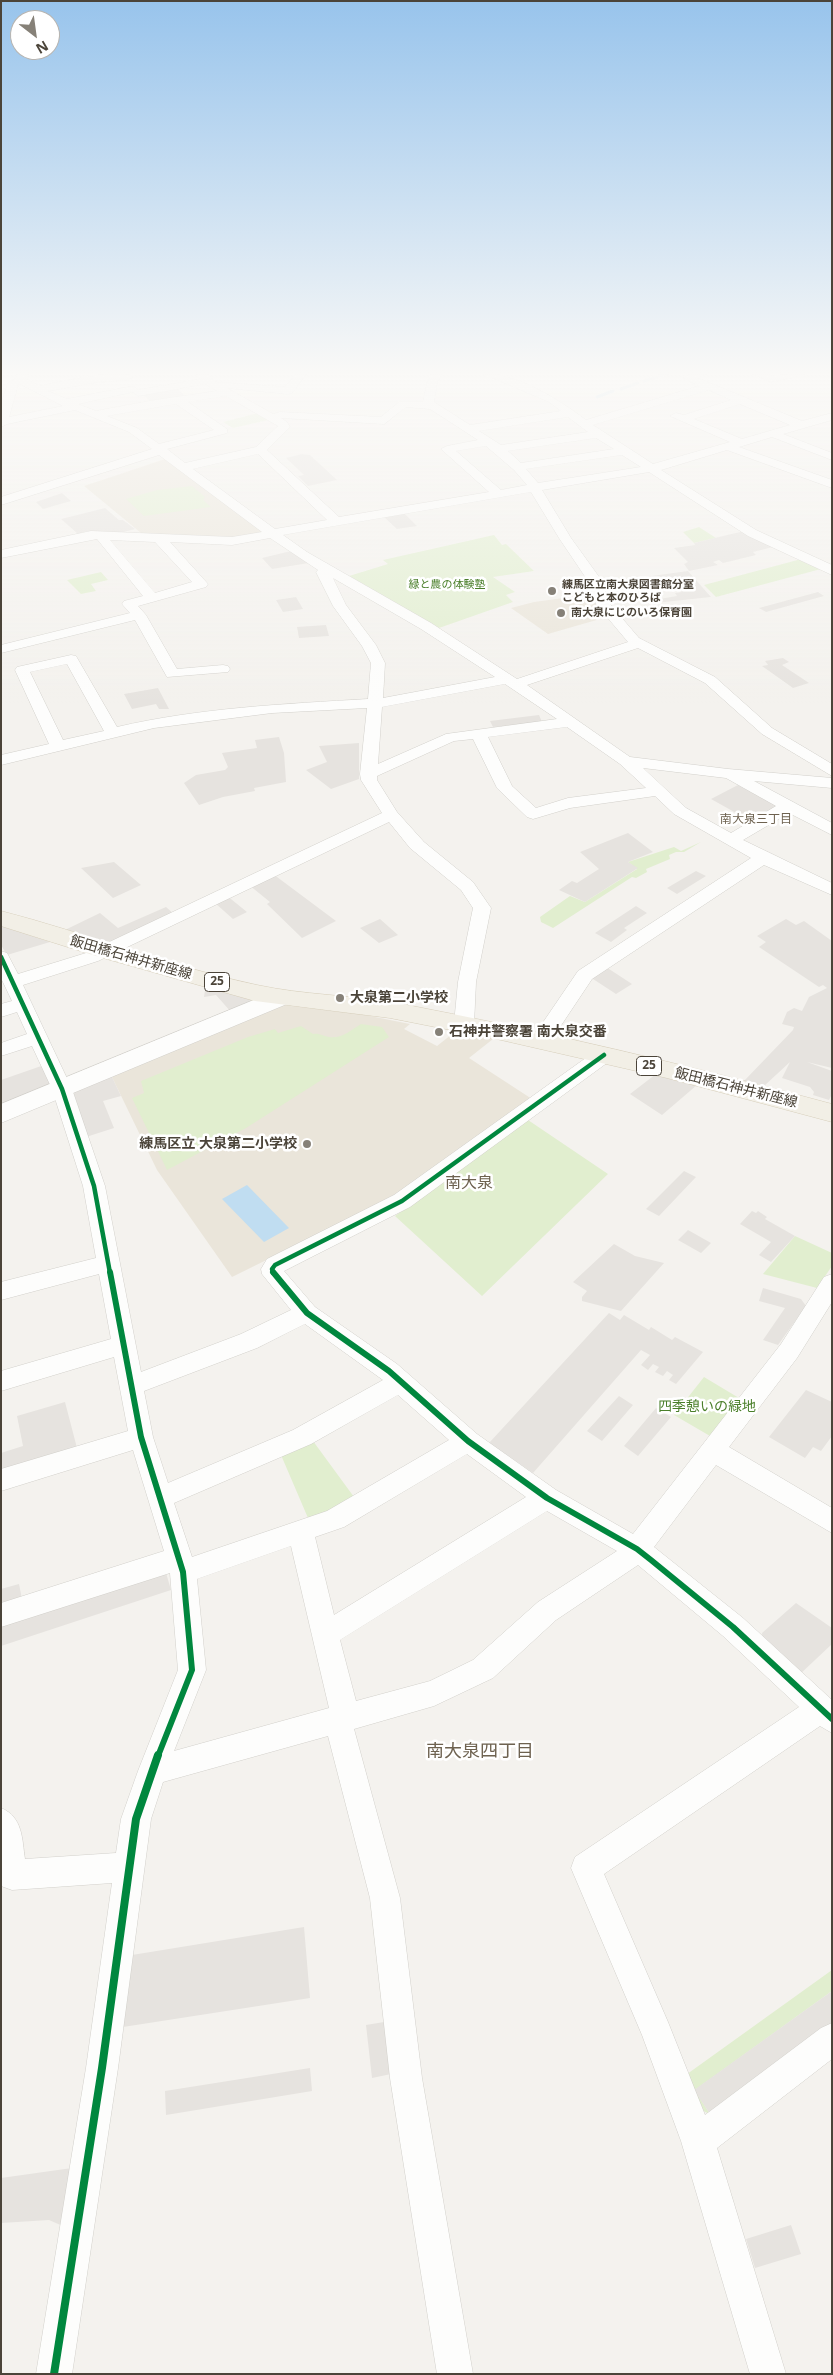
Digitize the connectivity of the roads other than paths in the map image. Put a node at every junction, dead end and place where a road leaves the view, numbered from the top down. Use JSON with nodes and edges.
{"nodes":[{"id":1,"x":53,"y":484,"type":"edge"},
{"id":2,"x":206,"y":484,"type":"edge"},
{"id":3,"x":296,"y":484,"type":"edge"},
{"id":4,"x":487,"y":484,"type":"edge"},
{"id":5,"x":532,"y":484,"type":"edge"},
{"id":6,"x":560,"y":484,"type":"edge"},
{"id":7,"x":678,"y":484,"type":"edge"},
{"id":8,"x":535,"y":488,"type":"junction"},
{"id":9,"x":499,"y":494,"type":"junction"},
{"id":10,"x":1,"y":501,"type":"edge"},
{"id":11,"x":337,"y":522,"type":"junction"},
{"id":12,"x":273,"y":534,"type":"junction"},
{"id":13,"x":100,"y":535,"type":"junction"},
{"id":14,"x":158,"y":537,"type":"junction"},
{"id":15,"x":1,"y":554,"type":"edge"},
{"id":16,"x":829,"y":566,"type":"edge"},
{"id":17,"x":327,"y":569,"type":"junction"},
{"id":18,"x":153,"y":598,"type":"junction"},
{"id":19,"x":139,"y":615,"type":"junction"},
{"id":20,"x":637,"y":644,"type":"junction"},
{"id":21,"x":1,"y":649,"type":"edge"},
{"id":22,"x":223,"y":669,"type":"dead end"},
{"id":23,"x":511,"y":681,"type":"junction"},
{"id":24,"x":376,"y":702,"type":"junction"},
{"id":25,"x":569,"y":722,"type":"junction"},
{"id":26,"x":112,"y":732,"type":"junction"},
{"id":27,"x":478,"y":733,"type":"junction"},
{"id":28,"x":58,"y":746,"type":"junction"},
{"id":29,"x":1,"y":760,"type":"edge"},
{"id":30,"x":626,"y":761,"type":"junction"},
{"id":31,"x":832,"y":771,"type":"edge"},
{"id":32,"x":368,"y":774,"type":"junction"},
{"id":33,"x":728,"y":774,"type":"junction"},
{"id":34,"x":832,"y":783,"type":"edge"},
{"id":35,"x":658,"y":791,"type":"junction"},
{"id":36,"x":787,"y":807,"type":"junction"},
{"id":37,"x":391,"y":815,"type":"junction"},
{"id":38,"x":832,"y":830,"type":"edge"},
{"id":39,"x":731,"y":840,"type":"junction"},
{"id":40,"x":763,"y":858,"type":"junction"},
{"id":41,"x":832,"y":890,"type":"edge"},
{"id":42,"x":1,"y":918,"type":"edge"},
{"id":43,"x":104,"y":951,"type":"junction"},
{"id":44,"x":1,"y":957,"type":"edge"},
{"id":45,"x":14,"y":982,"type":"junction"},
{"id":46,"x":278,"y":998,"type":"junction"},
{"id":47,"x":22,"y":1004,"type":"junction"},
{"id":48,"x":1,"y":1011,"type":"edge"},
{"id":49,"x":464,"y":1024,"type":"junction"},
{"id":50,"x":39,"y":1037,"type":"junction"},
{"id":51,"x":541,"y":1040,"type":"junction"},
{"id":52,"x":1,"y":1050,"type":"edge"},
{"id":53,"x":604,"y":1055,"type":"junction"},
{"id":54,"x":62,"y":1090,"type":"junction"},
{"id":55,"x":832,"y":1113,"type":"edge"},
{"id":56,"x":1,"y":1114,"type":"edge"},
{"id":57,"x":110,"y":1263,"type":"junction"},
{"id":58,"x":832,"y":1283,"type":"edge"},
{"id":59,"x":1,"y":1291,"type":"edge"},
{"id":60,"x":307,"y":1313,"type":"junction"},
{"id":61,"x":122,"y":1345,"type":"junction"},
{"id":62,"x":1,"y":1381,"type":"edge"},
{"id":63,"x":400,"y":1382,"type":"junction"},
{"id":64,"x":131,"y":1386,"type":"junction"},
{"id":65,"x":141,"y":1436,"type":"junction"},
{"id":66,"x":468,"y":1442,"type":"junction"},
{"id":67,"x":713,"y":1450,"type":"junction"},
{"id":68,"x":1,"y":1480,"type":"edge"},
{"id":69,"x":160,"y":1498,"type":"junction"},
{"id":70,"x":547,"y":1498,"type":"junction"},
{"id":71,"x":832,"y":1522,"type":"edge"},
{"id":72,"x":300,"y":1531,"type":"junction"},
{"id":73,"x":637,"y":1549,"type":"junction"},
{"id":74,"x":181,"y":1565,"type":"junction"},
{"id":75,"x":1,"y":1615,"type":"edge"},
{"id":76,"x":325,"y":1636,"type":"junction"},
{"id":77,"x":826,"y":1714,"type":"edge"},
{"id":78,"x":342,"y":1720,"type":"junction"},
{"id":79,"x":152,"y":1771,"type":"junction"},
{"id":80,"x":1,"y":1822,"type":"edge"},
{"id":81,"x":129,"y":1866,"type":"junction"},
{"id":82,"x":832,"y":2039,"type":"edge"},
{"id":83,"x":698,"y":2141,"type":"junction"},
{"id":84,"x":54,"y":2374,"type":"edge"},
{"id":85,"x":454,"y":2374,"type":"edge"},
{"id":86,"x":768,"y":2374,"type":"edge"}],
"edges":[{"from":1,"to":10,"type":"street"},
{"from":2,"to":12,"type":"street"},
{"from":3,"to":11,"type":"street"},
{"from":4,"to":9,"type":"street"},
{"from":5,"to":8,"type":"street"},
{"from":6,"to":8,"type":"street"},
{"from":7,"to":16,"type":"street"},
{"from":8,"to":9,"type":"street"},
{"from":8,"to":20,"type":"street"},
{"from":9,"to":11,"type":"street"},
{"from":11,"to":12,"type":"street"},
{"from":12,"to":14,"type":"street"},
{"from":12,"to":17,"type":"street"},
{"from":13,"to":14,"type":"street"},
{"from":13,"to":15,"type":"street"},
{"from":13,"to":18,"type":"street"},
{"from":14,"to":18,"type":"street"},
{"from":17,"to":23,"type":"street"},
{"from":17,"to":24,"type":"street"},
{"from":18,"to":19,"type":"street"},
{"from":19,"to":21,"type":"street"},
{"from":19,"to":22,"type":"street"},
{"from":20,"to":23,"type":"street"},
{"from":20,"to":31,"type":"street"},
{"from":23,"to":24,"type":"street"},
{"from":23,"to":25,"type":"street"},
{"from":24,"to":26,"type":"street"},
{"from":24,"to":32,"type":"street"},
{"from":25,"to":27,"type":"street"},
{"from":25,"to":30,"type":"street"},
{"from":26,"to":28,"type":"street"},
{"from":26,"to":28,"type":"street"},
{"from":27,"to":32,"type":"street"},
{"from":27,"to":35,"type":"street"},
{"from":28,"to":29,"type":"street"},
{"from":30,"to":33,"type":"street"},
{"from":30,"to":35,"type":"street"},
{"from":32,"to":37,"type":"street"},
{"from":33,"to":34,"type":"street"},
{"from":33,"to":36,"type":"street"},
{"from":35,"to":39,"type":"street"},
{"from":36,"to":38,"type":"street"},
{"from":36,"to":39,"type":"street"},
{"from":37,"to":43,"type":"street"},
{"from":37,"to":49,"type":"street"},
{"from":39,"to":40,"type":"street"},
{"from":40,"to":41,"type":"street"},
{"from":40,"to":51,"type":"street"},
{"from":42,"to":43,"type":"main road","name":"飯田橋石神井新座線","number":"25"},
{"from":43,"to":45,"type":"street"},
{"from":43,"to":46,"type":"main road","name":"飯田橋石神井新座線","number":"25"},
{"from":44,"to":45,"type":"street"},
{"from":45,"to":47,"type":"street"},
{"from":46,"to":49,"type":"main road","name":"飯田橋石神井新座線","number":"25"},
{"from":46,"to":54,"type":"street"},
{"from":47,"to":48,"type":"street"},
{"from":47,"to":50,"type":"street"},
{"from":49,"to":51,"type":"main road","name":"飯田橋石神井新座線","number":"25"},
{"from":50,"to":52,"type":"street"},
{"from":50,"to":54,"type":"street"},
{"from":51,"to":53,"type":"main road","name":"飯田橋石神井新座線","number":"25"},
{"from":53,"to":55,"type":"main road","name":"飯田橋石神井新座線","number":"25"},
{"from":53,"to":60,"type":"street"},
{"from":54,"to":56,"type":"street"},
{"from":54,"to":57,"type":"street"},
{"from":57,"to":59,"type":"street"},
{"from":57,"to":61,"type":"street"},
{"from":58,"to":67,"type":"street"},
{"from":60,"to":63,"type":"street"},
{"from":60,"to":64,"type":"street"},
{"from":61,"to":62,"type":"street"},
{"from":61,"to":64,"type":"street"},
{"from":63,"to":66,"type":"street"},
{"from":63,"to":69,"type":"street"},
{"from":64,"to":65,"type":"street"},
{"from":65,"to":68,"type":"street"},
{"from":65,"to":69,"type":"street"},
{"from":66,"to":70,"type":"street"},
{"from":66,"to":72,"type":"street"},
{"from":67,"to":71,"type":"street"},
{"from":67,"to":73,"type":"street"},
{"from":69,"to":74,"type":"street"},
{"from":70,"to":73,"type":"street"},
{"from":70,"to":76,"type":"street"},
{"from":72,"to":74,"type":"street"},
{"from":72,"to":76,"type":"street"},
{"from":73,"to":77,"type":"street"},
{"from":73,"to":78,"type":"street"},
{"from":74,"to":75,"type":"street"},
{"from":74,"to":79,"type":"street"},
{"from":76,"to":78,"type":"street"},
{"from":77,"to":83,"type":"street"},
{"from":78,"to":79,"type":"street"},
{"from":78,"to":85,"type":"street"},
{"from":79,"to":81,"type":"street"},
{"from":80,"to":81,"type":"street"},
{"from":81,"to":84,"type":"street"},
{"from":82,"to":83,"type":"street"},
{"from":83,"to":86,"type":"street"}]}
